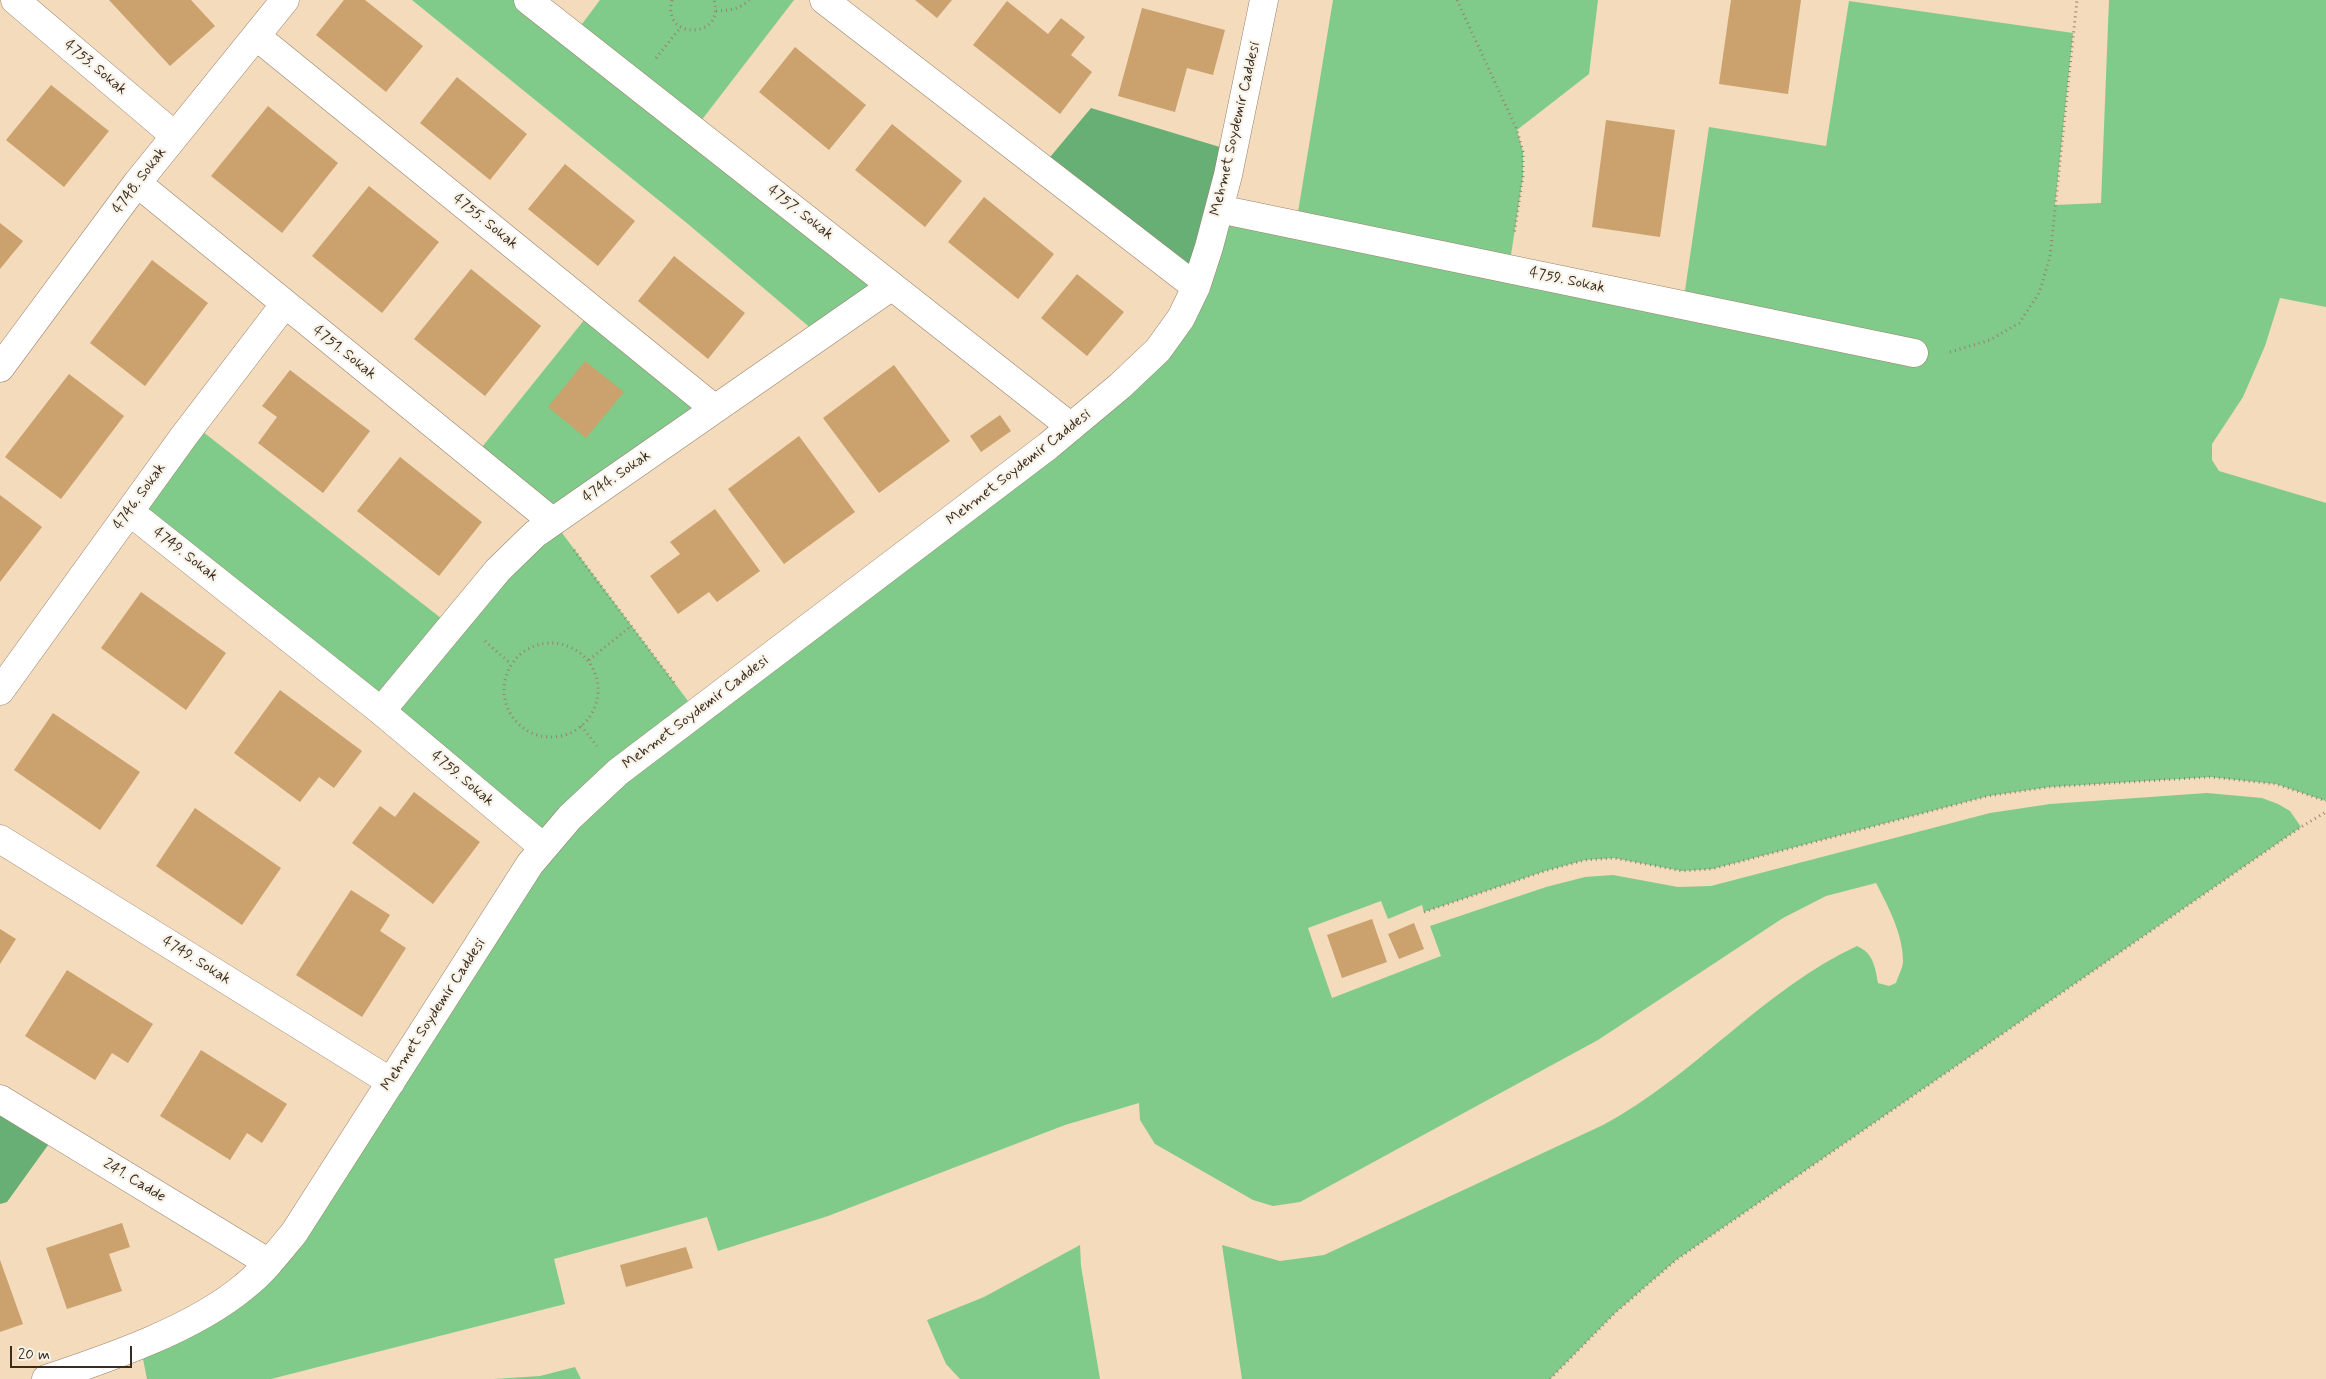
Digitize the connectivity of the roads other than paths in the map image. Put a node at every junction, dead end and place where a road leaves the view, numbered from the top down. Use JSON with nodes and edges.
{"nodes":[{"id":1,"x":15,"y":0,"type":"edge"},
{"id":2,"x":285,"y":0,"type":"edge"},
{"id":3,"x":528,"y":0,"type":"edge"},
{"id":4,"x":824,"y":0,"type":"edge"},
{"id":5,"x":1264,"y":0,"type":"edge"},
{"id":6,"x":256,"y":36,"type":"junction"},
{"id":7,"x":175,"y":136,"type":"junction"},
{"id":8,"x":137,"y":184,"type":"junction"},
{"id":9,"x":1219,"y":209,"type":"junction"},
{"id":10,"x":892,"y":286,"type":"junction"},
{"id":11,"x":1196,"y":287,"type":"junction"},
{"id":12,"x":284,"y":305,"type":"junction"},
{"id":13,"x":1914,"y":353,"type":"road end"},
{"id":14,"x":0,"y":368,"type":"edge"},
{"id":15,"x":715,"y":409,"type":"junction"},
{"id":16,"x":1071,"y":427,"type":"junction"},
{"id":17,"x":130,"y":512,"type":"junction"},
{"id":18,"x":552,"y":521,"type":"junction"},
{"id":19,"x":0,"y":691,"type":"edge"},
{"id":20,"x":381,"y":711,"type":"junction"},
{"id":21,"x":0,"y":839,"type":"edge"},
{"id":22,"x":543,"y":847,"type":"junction"},
{"id":23,"x":391,"y":1082,"type":"junction"},
{"id":24,"x":0,"y":1098,"type":"edge"},
{"id":25,"x":269,"y":1263,"type":"junction"},
{"id":26,"x":46,"y":1379,"type":"edge"}],
"edges":[{"from":1,"to":7,"type":"street","name":"4753. Sokak"},
{"from":2,"to":6,"type":"street","name":"4748. Sokak"},
{"from":3,"to":10,"type":"street","name":"4757. Sokak"},
{"from":4,"to":11,"type":"street"},
{"from":5,"to":9,"type":"street","name":"Mehmet Soydemir Caddesi"},
{"from":6,"to":7,"type":"street","name":"4748. Sokak"},
{"from":6,"to":15,"type":"street","name":"4755. Sokak"},
{"from":7,"to":8,"type":"street","name":"4748. Sokak"},
{"from":8,"to":12,"type":"street","name":"4751. Sokak"},
{"from":8,"to":14,"type":"street","name":"4748. Sokak"},
{"from":9,"to":11,"type":"street","name":"Mehmet Soydemir Caddesi"},
{"from":9,"to":13,"type":"street","name":"4759. Sokak"},
{"from":10,"to":15,"type":"street","name":"4744. Sokak"},
{"from":10,"to":16,"type":"street","name":"4757. Sokak"},
{"from":11,"to":16,"type":"street","name":"Mehmet Soydemir Caddesi"},
{"from":12,"to":17,"type":"street","name":"4746. Sokak"},
{"from":12,"to":18,"type":"street","name":"4751. Sokak"},
{"from":15,"to":18,"type":"street","name":"4744. Sokak"},
{"from":16,"to":22,"type":"street","name":"Mehmet Soydemir Caddesi"},
{"from":17,"to":19,"type":"street","name":"4746. Sokak"},
{"from":17,"to":20,"type":"street","name":"4749. Sokak"},
{"from":18,"to":20,"type":"street","name":"4744. Sokak"},
{"from":20,"to":22,"type":"street","name":"4759. Sokak"},
{"from":21,"to":23,"type":"street","name":"4749. Sokak"},
{"from":22,"to":23,"type":"street","name":"Mehmet Soydemir Caddesi"},
{"from":23,"to":25,"type":"street","name":"Mehmet Soydemir Caddesi"},
{"from":24,"to":25,"type":"street","name":"241. Cadde"},
{"from":25,"to":26,"type":"street","name":"Mehmet Soydemir Caddesi"}]}
